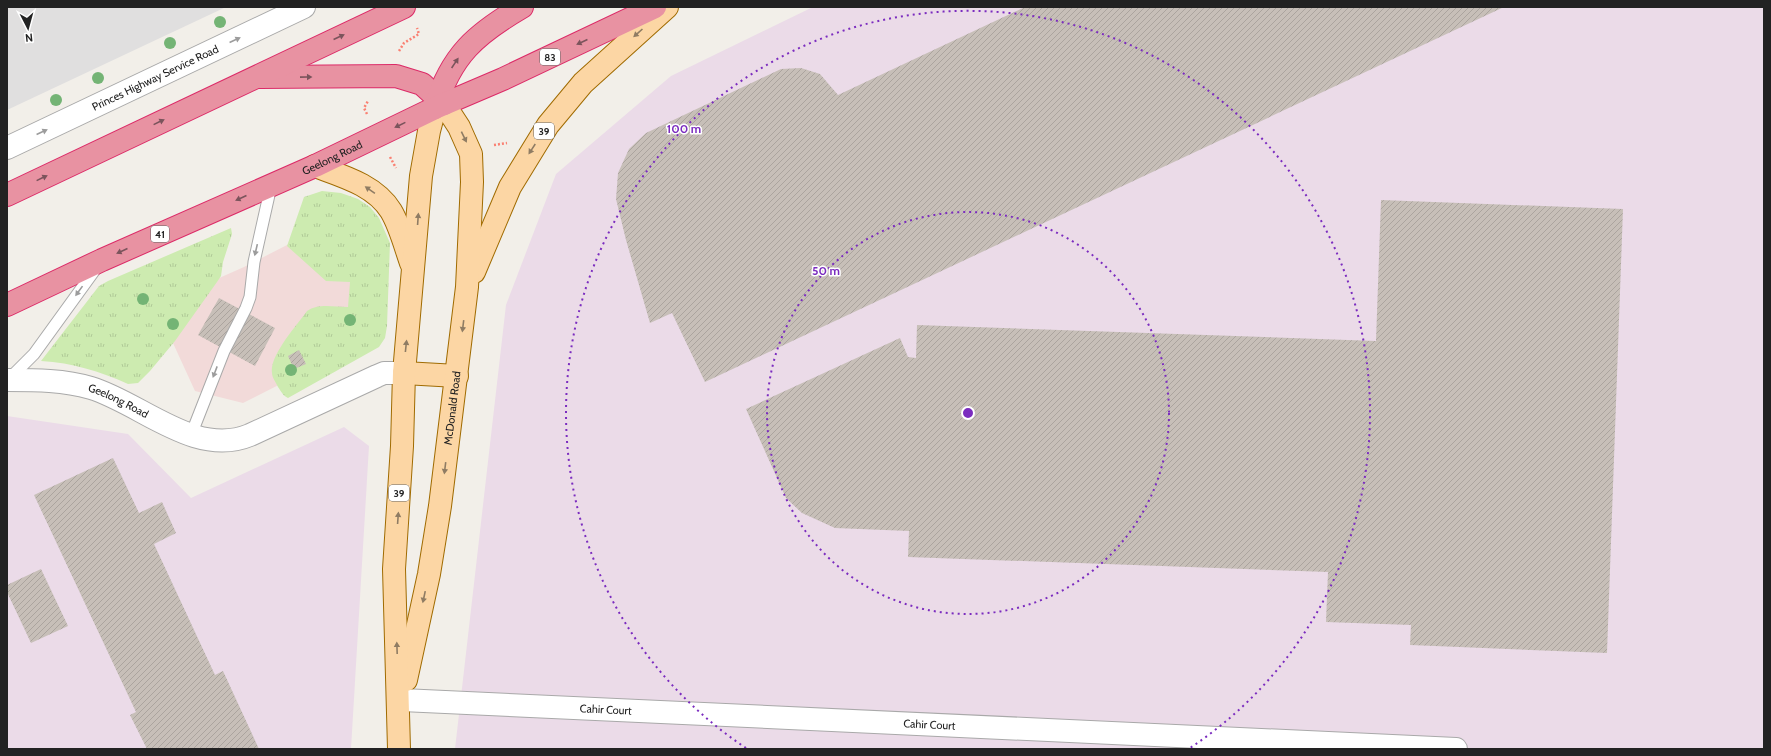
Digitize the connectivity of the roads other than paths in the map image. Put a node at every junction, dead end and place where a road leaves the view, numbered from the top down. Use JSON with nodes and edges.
{"nodes":[{"id":1,"x":304,"y":7,"type":"edge"},
{"id":2,"x":404,"y":7,"type":"edge"},
{"id":3,"x":522,"y":7,"type":"edge"},
{"id":4,"x":655,"y":7,"type":"edge"},
{"id":5,"x":667,"y":7,"type":"edge"},
{"id":6,"x":253,"y":77,"type":"junction"},
{"id":7,"x":439,"y":103,"type":"junction"},
{"id":8,"x":7,"y":148,"type":"edge"},
{"id":9,"x":315,"y":166,"type":"junction"},
{"id":10,"x":271,"y":185,"type":"junction"},
{"id":11,"x":7,"y":195,"type":"edge"},
{"id":12,"x":102,"y":260,"type":"junction"},
{"id":13,"x":414,"y":272,"type":"junction"},
{"id":14,"x":467,"y":287,"type":"junction"},
{"id":15,"x":7,"y":305,"type":"edge"},
{"id":16,"x":404,"y":373,"type":"junction"},
{"id":17,"x":457,"y":376,"type":"junction"},
{"id":18,"x":7,"y":380,"type":"edge"},
{"id":19,"x":191,"y":435,"type":"junction"},
{"id":20,"x":400,"y":708,"type":"junction"},
{"id":21,"x":399,"y":749,"type":"edge"},
{"id":22,"x":1456,"y":749,"type":"edge"}],
"edges":[{"from":8,"to":1,"type":"street","name":"Princes Highway Service Road","one_way":true},
{"from":6,"to":2,"type":"highway","one_way":true},
{"from":7,"to":3,"type":"highway","one_way":true},
{"from":4,"to":7,"type":"highway","name":"Geelong Road","number":"83","one_way":true},
{"from":5,"to":14,"type":"main road","number":"39","one_way":true},
{"from":6,"to":7,"type":"highway","one_way":true},
{"from":11,"to":6,"type":"highway","one_way":true},
{"from":7,"to":9,"type":"highway","name":"Geelong Road","number":"83","one_way":true},
{"from":13,"to":7,"type":"main road","name":"McDonald Road","number":"39","one_way":true},
{"from":7,"to":14,"type":"main road","name":"McDonald Road","number":"39","one_way":true},
{"from":9,"to":10,"type":"highway","name":"Geelong Road","number":"41"},
{"from":13,"to":9,"type":"main road","one_way":true},
{"from":10,"to":12,"type":"highway","name":"Geelong Road","number":"41","one_way":true},
{"from":10,"to":19,"type":"lane","one_way":true},
{"from":12,"to":15,"type":"highway","name":"Geelong Road","number":"41"},
{"from":12,"to":18,"type":"lane","one_way":true},
{"from":16,"to":13,"type":"main road","name":"McDonald Road","number":"39","one_way":true},
{"from":14,"to":17,"type":"main road","name":"McDonald Road","number":"39","one_way":true},
{"from":16,"to":17,"type":"main road"},
{"from":16,"to":19,"type":"street","name":"Geelong Road"},
{"from":20,"to":16,"type":"main road","name":"McDonald Road","number":"39","one_way":true},
{"from":17,"to":20,"type":"main road","name":"McDonald Road","number":"39","one_way":true},
{"from":18,"to":19,"type":"street","name":"Geelong Road"},
{"from":20,"to":21,"type":"main road","name":"McDonald Road","number":"39"},
{"from":20,"to":22,"type":"street","name":"Cahir Court"}]}
